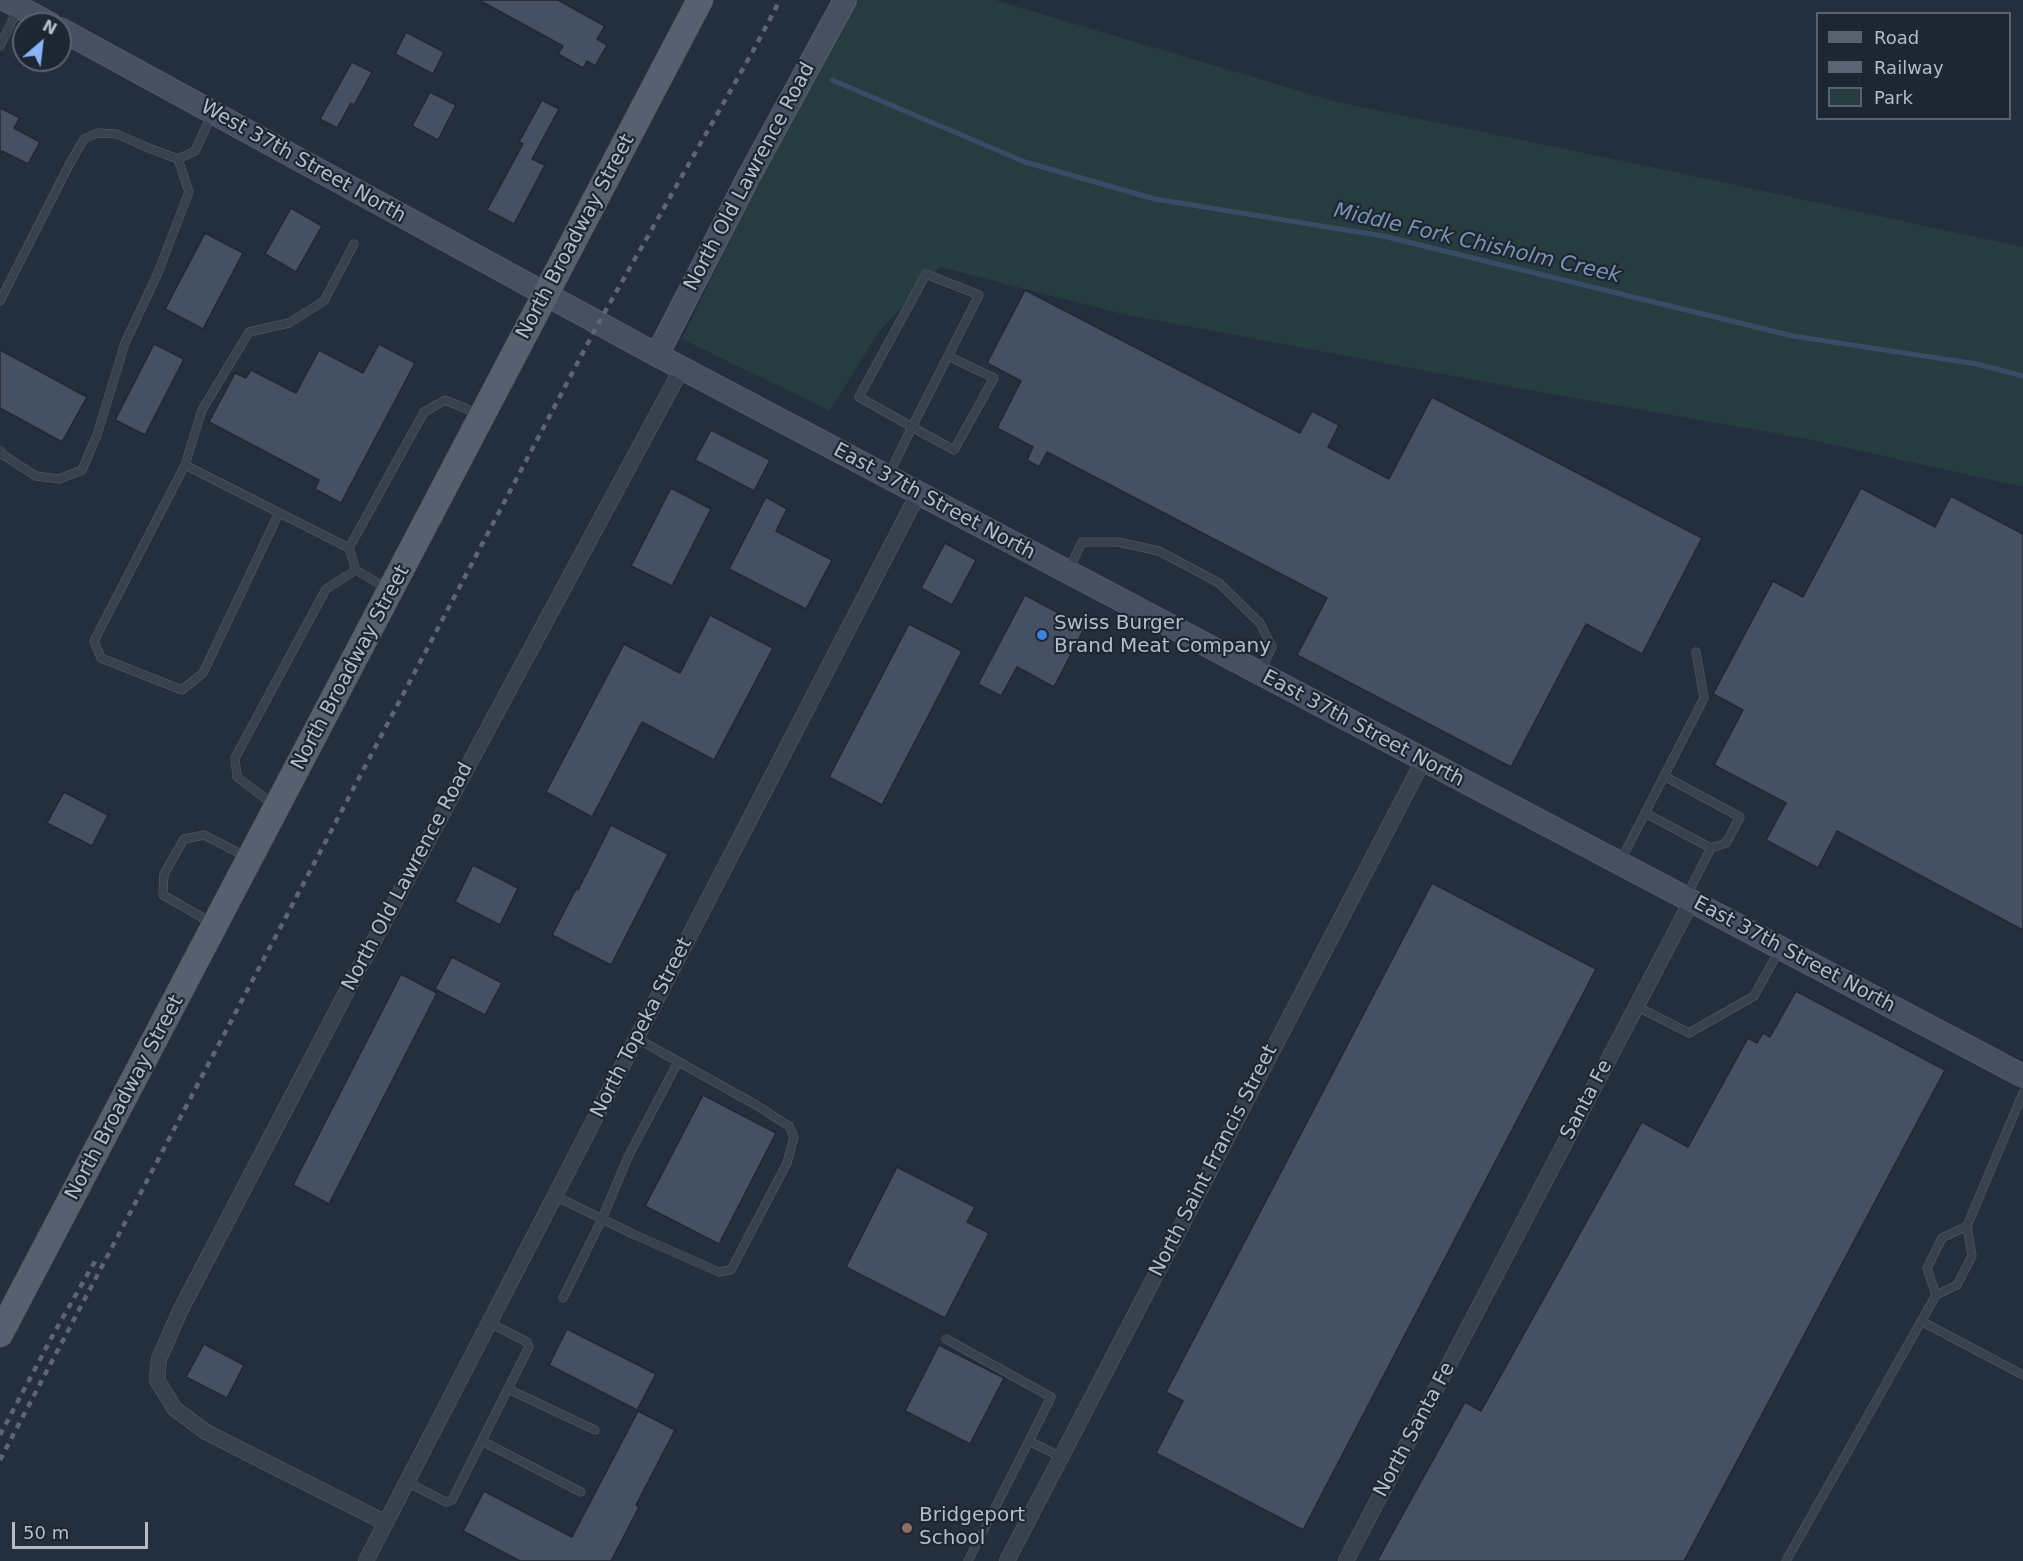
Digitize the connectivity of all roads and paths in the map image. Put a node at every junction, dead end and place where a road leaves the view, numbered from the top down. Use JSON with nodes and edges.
{"nodes":[{"id":1,"x":700,"y":0,"type":"edge"},
{"id":2,"x":845,"y":0,"type":"edge"},
{"id":3,"x":13,"y":4,"type":"edge"},
{"id":4,"x":28,"y":12,"type":"edge"},
{"id":5,"x":72,"y":36,"type":"edge"},
{"id":6,"x":0,"y":46,"type":"edge"},
{"id":7,"x":213,"y":113,"type":"junction"},
{"id":8,"x":178,"y":159,"type":"junction"},
{"id":9,"x":354,"y":244,"type":"dead end"},
{"id":10,"x":546,"y":296,"type":"junction"},
{"id":11,"x":0,"y":301,"type":"edge"},
{"id":12,"x":657,"y":355,"type":"junction"},
{"id":13,"x":948,"y":356,"type":"junction"},
{"id":14,"x":682,"y":368,"type":"junction"},
{"id":15,"x":483,"y":416,"type":"junction"},
{"id":16,"x":912,"y":427,"type":"junction"},
{"id":17,"x":0,"y":450,"type":"edge"},
{"id":18,"x":185,"y":465,"type":"junction"},
{"id":19,"x":887,"y":478,"type":"junction"},
{"id":20,"x":918,"y":494,"type":"junction"},
{"id":21,"x":279,"y":513,"type":"junction"},
{"id":22,"x":349,"y":548,"type":"junction"},
{"id":23,"x":356,"y":570,"type":"junction"},
{"id":24,"x":1067,"y":573,"type":"junction"},
{"id":25,"x":392,"y":591,"type":"junction"},
{"id":26,"x":1696,"y":652,"type":"dead end"},
{"id":27,"x":1259,"y":674,"type":"junction"},
{"id":28,"x":1424,"y":761,"type":"junction"},
{"id":29,"x":1664,"y":776,"type":"junction"},
{"id":30,"x":277,"y":808,"type":"junction"},
{"id":31,"x":1645,"y":813,"type":"junction"},
{"id":32,"x":1711,"y":848,"type":"junction"},
{"id":33,"x":251,"y":859,"type":"junction"},
{"id":34,"x":1619,"y":863,"type":"junction"},
{"id":35,"x":1688,"y":900,"type":"junction"},
{"id":36,"x":215,"y":926,"type":"junction"},
{"id":37,"x":1780,"y":948,"type":"junction"},
{"id":38,"x":1636,"y":1006,"type":"junction"},
{"id":39,"x":636,"y":1038,"type":"junction"},
{"id":40,"x":678,"y":1062,"type":"junction"},
{"id":41,"x":2022,"y":1076,"type":"edge"},
{"id":42,"x":555,"y":1196,"type":"junction"},
{"id":43,"x":602,"y":1219,"type":"junction"},
{"id":44,"x":1967,"y":1226,"type":"junction"},
{"id":45,"x":1936,"y":1296,"type":"junction"},
{"id":46,"x":563,"y":1298,"type":"dead end"},
{"id":47,"x":1484,"y":1299,"type":"joint"},
{"id":48,"x":1921,"y":1321,"type":"junction"},
{"id":49,"x":490,"y":1323,"type":"junction"},
{"id":50,"x":2,"y":1324,"type":"edge"},
{"id":51,"x":946,"y":1340,"type":"dead end"},
{"id":52,"x":2023,"y":1375,"type":"edge"},
{"id":53,"x":508,"y":1389,"type":"junction"},
{"id":54,"x":595,"y":1430,"type":"dead end"},
{"id":55,"x":482,"y":1441,"type":"junction"},
{"id":56,"x":1029,"y":1441,"type":"junction"},
{"id":57,"x":1061,"y":1457,"type":"junction"},
{"id":58,"x":407,"y":1482,"type":"junction"},
{"id":59,"x":581,"y":1492,"type":"dead end"},
{"id":60,"x":386,"y":1523,"type":"junction"},
{"id":61,"x":366,"y":1561,"type":"edge"},
{"id":62,"x":968,"y":1561,"type":"edge"},
{"id":63,"x":1007,"y":1561,"type":"edge"},
{"id":64,"x":1346,"y":1561,"type":"edge"},
{"id":65,"x":1786,"y":1561,"type":"edge"}],
"edges":[{"from":1,"to":10,"type":"main road","name":"North Broadway Street"},
{"from":2,"to":12,"type":"main road","name":"North Old Lawrence Road"},
{"from":3,"to":4,"type":"main road"},
{"from":3,"to":6,"type":"lane"},
{"from":5,"to":7,"type":"main road","name":"West 37th Street North"},
{"from":7,"to":8,"type":"lane"},
{"from":7,"to":10,"type":"main road","name":"West 37th Street North"},
{"from":8,"to":11,"type":"lane"},
{"from":8,"to":17,"type":"lane"},
{"from":9,"to":18,"type":"lane"},
{"from":10,"to":12,"type":"main road","name":"East 37th Street North"},
{"from":10,"to":15,"type":"main road","name":"North Broadway Street"},
{"from":12,"to":14,"type":"main road","name":"East 37th Street North"},
{"from":13,"to":16,"type":"lane"},
{"from":13,"to":16,"type":"lane"},
{"from":13,"to":16,"type":"lane"},
{"from":14,"to":19,"type":"main road","name":"East 37th Street North"},
{"from":14,"to":60,"type":"street","name":"North Old Lawrence Road"},
{"from":15,"to":22,"type":"lane"},
{"from":15,"to":25,"type":"main road","name":"North Broadway Street"},
{"from":16,"to":19,"type":"lane"},
{"from":18,"to":21,"type":"lane"},
{"from":18,"to":21,"type":"lane"},
{"from":19,"to":20,"type":"main road","name":"East 37th Street North"},
{"from":20,"to":24,"type":"main road","name":"East 37th Street North"},
{"from":20,"to":39,"type":"street","name":"North Topeka Street"},
{"from":21,"to":22,"type":"lane"},
{"from":22,"to":23,"type":"lane"},
{"from":23,"to":25,"type":"lane"},
{"from":23,"to":30,"type":"lane"},
{"from":24,"to":27,"type":"main road","name":"East 37th Street North"},
{"from":24,"to":27,"type":"lane"},
{"from":25,"to":30,"type":"main road","name":"North Broadway Street"},
{"from":26,"to":29,"type":"lane"},
{"from":27,"to":28,"type":"main road","name":"East 37th Street North"},
{"from":28,"to":34,"type":"main road","name":"East 37th Street North"},
{"from":28,"to":57,"type":"street","name":"North Saint Francis Street"},
{"from":29,"to":31,"type":"lane"},
{"from":29,"to":32,"type":"lane"},
{"from":30,"to":33,"type":"main road","name":"North Broadway Street"},
{"from":31,"to":32,"type":"lane"},
{"from":31,"to":34,"type":"lane"},
{"from":32,"to":35,"type":"lane"},
{"from":33,"to":36,"type":"main road","name":"North Broadway Street"},
{"from":33,"to":36,"type":"lane"},
{"from":34,"to":35,"type":"main road","name":"East 37th Street North"},
{"from":35,"to":37,"type":"main road","name":"East 37th Street North"},
{"from":35,"to":38,"type":"street","name":"Santa Fe"},
{"from":36,"to":50,"type":"main road","name":"North Broadway Street"},
{"from":37,"to":38,"type":"lane"},
{"from":37,"to":41,"type":"main road","name":"East 37th Street North"},
{"from":38,"to":47,"type":"street","name":"Santa Fe"},
{"from":39,"to":40,"type":"lane"},
{"from":39,"to":42,"type":"street","name":"North Topeka Street"},
{"from":40,"to":43,"type":"lane"},
{"from":40,"to":43,"type":"lane"},
{"from":41,"to":44,"type":"lane"},
{"from":42,"to":43,"type":"lane"},
{"from":42,"to":49,"type":"street","name":"North Topeka Street"},
{"from":43,"to":46,"type":"lane"},
{"from":44,"to":45,"type":"lane"},
{"from":44,"to":45,"type":"lane"},
{"from":45,"to":48,"type":"lane"},
{"from":47,"to":64,"type":"street","name":"North Santa Fe"},
{"from":48,"to":52,"type":"lane"},
{"from":48,"to":65,"type":"lane"},
{"from":49,"to":53,"type":"lane"},
{"from":49,"to":58,"type":"street","name":"North Topeka Street"},
{"from":51,"to":56,"type":"lane"},
{"from":53,"to":54,"type":"lane"},
{"from":53,"to":55,"type":"lane"},
{"from":55,"to":58,"type":"lane"},
{"from":55,"to":59,"type":"lane"},
{"from":56,"to":57,"type":"lane"},
{"from":56,"to":62,"type":"lane"},
{"from":57,"to":63,"type":"street","name":"North Saint Francis Street"},
{"from":58,"to":60,"type":"street","name":"North Topeka Street"},
{"from":60,"to":61,"type":"street","name":"North Topeka Street"}]}
